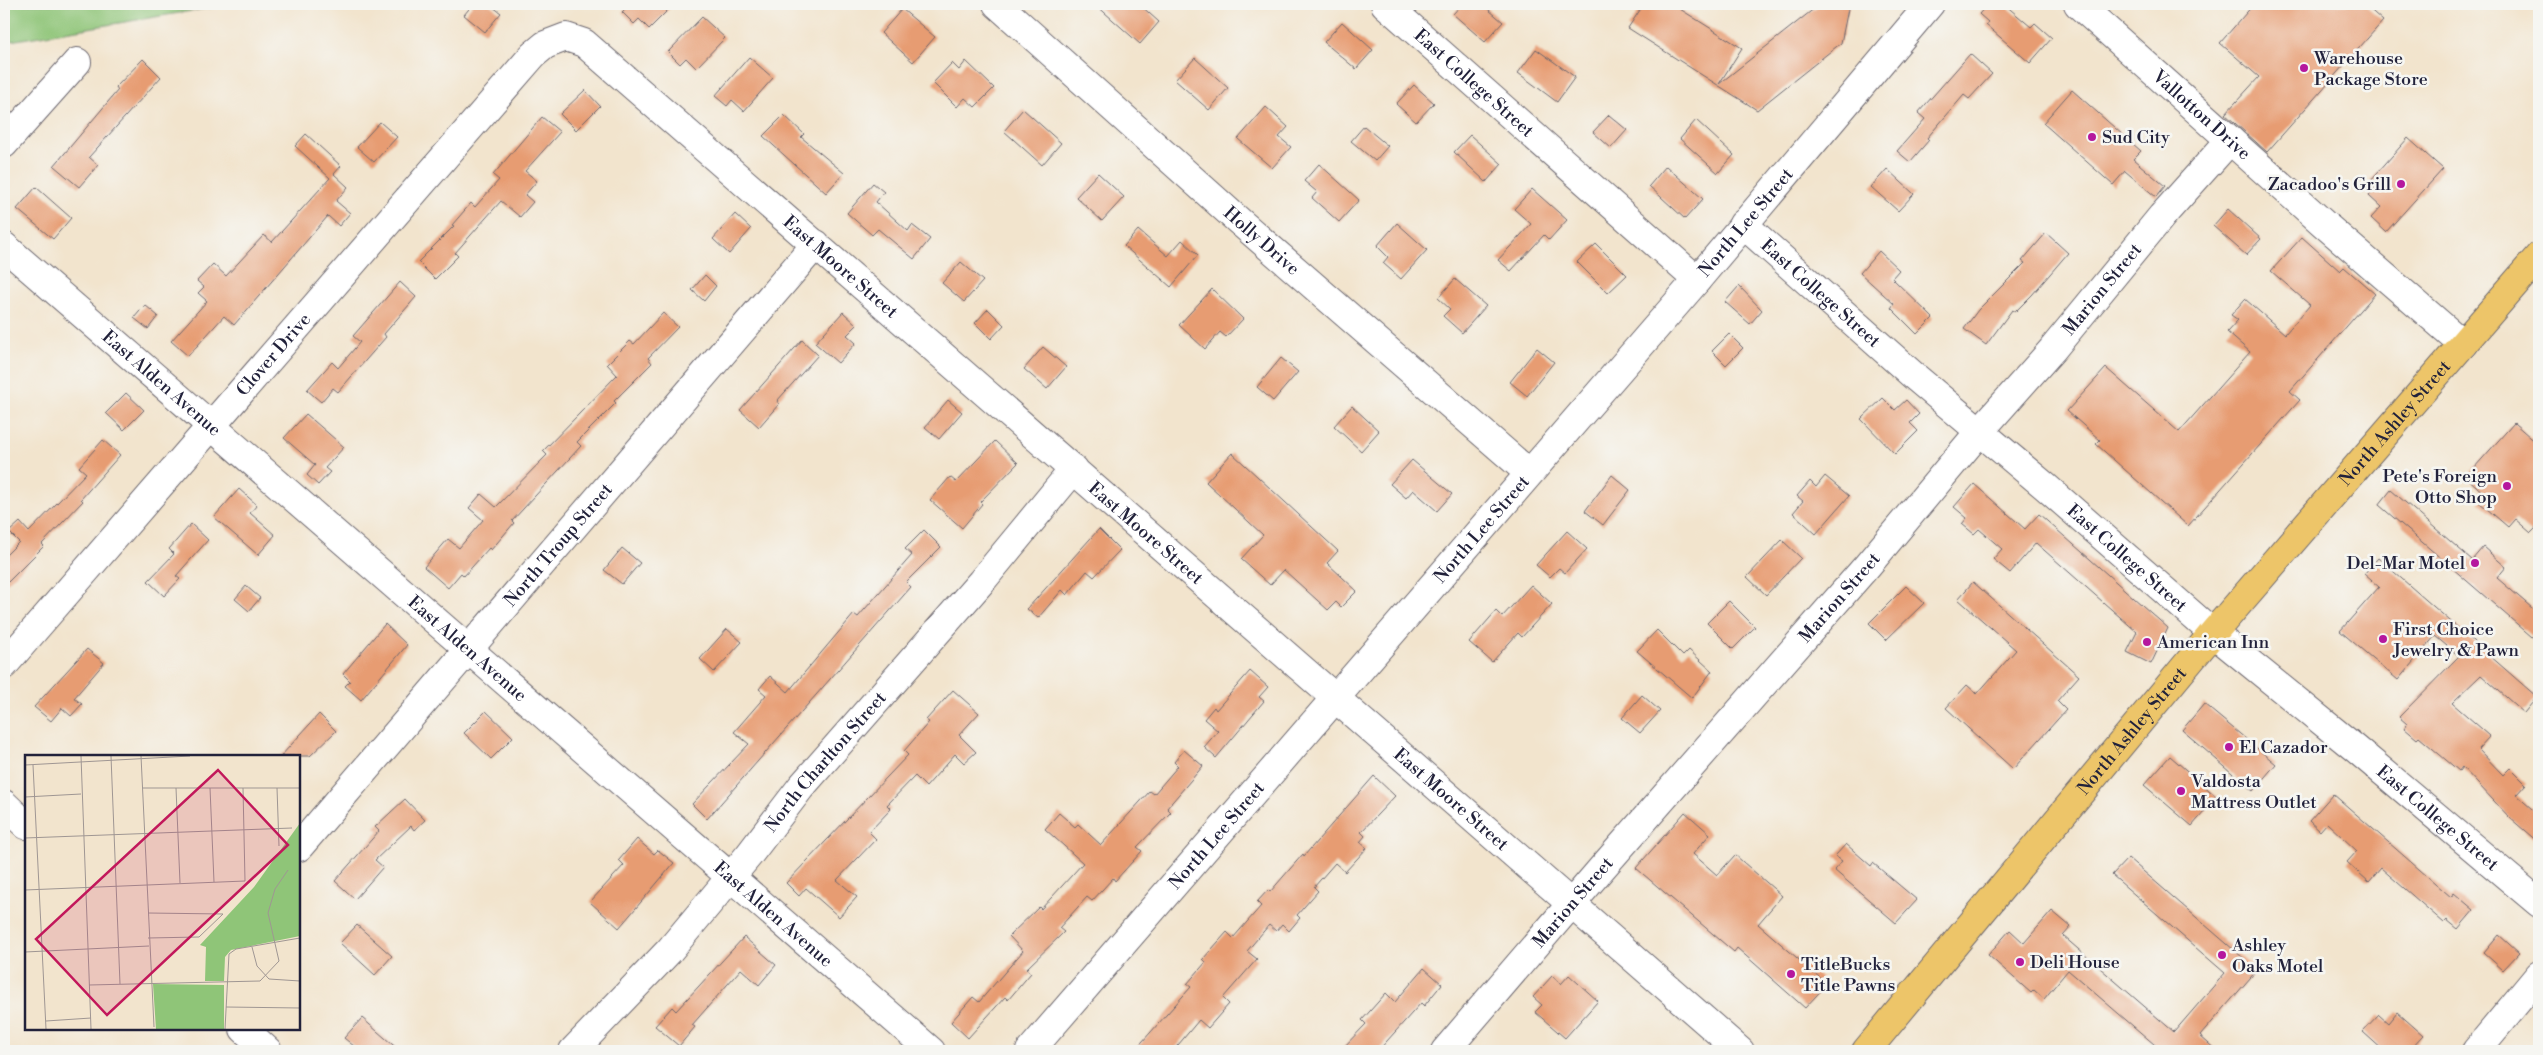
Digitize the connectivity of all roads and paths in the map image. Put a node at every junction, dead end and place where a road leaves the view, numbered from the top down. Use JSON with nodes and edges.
{"nodes":[{"id":1,"x":997,"y":4,"type":"edge"},
{"id":2,"x":1385,"y":4,"type":"edge"},
{"id":3,"x":1930,"y":4,"type":"edge"},
{"id":4,"x":2078,"y":4,"type":"edge"},
{"id":5,"x":545,"y":45,"type":"joint"},
{"id":6,"x":77,"y":62,"type":"dead end"},
{"id":7,"x":2230,"y":140,"type":"junction"},
{"id":8,"x":4,"y":144,"type":"edge"},
{"id":9,"x":1743,"y":224,"type":"junction"},
{"id":10,"x":816,"y":244,"type":"junction"},
{"id":11,"x":4,"y":246,"type":"edge"},
{"id":12,"x":2539,"y":256,"type":"edge"},
{"id":13,"x":1697,"y":280,"type":"junction"},
{"id":14,"x":2462,"y":344,"type":"junction"},
{"id":15,"x":212,"y":425,"type":"junction"},
{"id":16,"x":1980,"y":431,"type":"junction"},
{"id":17,"x":1074,"y":469,"type":"junction"},
{"id":18,"x":1529,"y":473,"type":"junction"},
{"id":19,"x":2213,"y":633,"type":"junction"},
{"id":20,"x":468,"y":649,"type":"junction"},
{"id":21,"x":4,"y":665,"type":"edge"},
{"id":22,"x":1334,"y":698,"type":"junction"},
{"id":23,"x":4,"y":804,"type":"edge"},
{"id":24,"x":25,"y":824,"type":"edge"},
{"id":25,"x":300,"y":846,"type":"edge"},
{"id":26,"x":731,"y":876,"type":"junction"},
{"id":27,"x":2539,"y":903,"type":"edge"},
{"id":28,"x":1572,"y":904,"type":"junction"},
{"id":29,"x":2539,"y":976,"type":"edge"},
{"id":30,"x":245,"y":1030,"type":"edge"},
{"id":31,"x":268,"y":1051,"type":"edge"},
{"id":32,"x":573,"y":1051,"type":"edge"},
{"id":33,"x":931,"y":1051,"type":"edge"},
{"id":34,"x":1030,"y":1051,"type":"edge"},
{"id":35,"x":1445,"y":1051,"type":"edge"},
{"id":36,"x":1740,"y":1051,"type":"edge"},
{"id":37,"x":1866,"y":1051,"type":"edge"},
{"id":38,"x":2476,"y":1051,"type":"edge"}],
"edges":[{"from":1,"to":18,"type":"street","name":"Holly Drive"},
{"from":2,"to":13,"type":"street","name":"East College Street"},
{"from":3,"to":9,"type":"street","name":"North Lee Street"},
{"from":4,"to":7,"type":"street","name":"Vallotton Drive"},
{"from":5,"to":10,"type":"street","name":"East Moore Street"},
{"from":5,"to":15,"type":"street","name":"Clover Drive"},
{"from":6,"to":8,"type":"street"},
{"from":7,"to":14,"type":"street","name":"Vallotton Drive"},
{"from":7,"to":16,"type":"street","name":"Marion Street"},
{"from":9,"to":13,"type":"street","name":"North Lee Street"},
{"from":9,"to":16,"type":"street","name":"East College Street"},
{"from":10,"to":17,"type":"street","name":"East Moore Street"},
{"from":10,"to":20,"type":"street","name":"North Troup Street"},
{"from":11,"to":15,"type":"street","name":"East Alden Avenue"},
{"from":12,"to":14,"type":"main road","name":"North Ashley Street"},
{"from":13,"to":18,"type":"street","name":"North Lee Street"},
{"from":14,"to":19,"type":"main road","name":"North Ashley Street"},
{"from":15,"to":20,"type":"street","name":"East Alden Avenue"},
{"from":15,"to":21,"type":"street","name":"Clover Drive"},
{"from":16,"to":19,"type":"street","name":"East College Street"},
{"from":16,"to":28,"type":"street","name":"Marion Street"},
{"from":17,"to":22,"type":"street","name":"East Moore Street"},
{"from":17,"to":26,"type":"street","name":"North Charlton Street"},
{"from":18,"to":22,"type":"street","name":"North Lee Street"},
{"from":19,"to":27,"type":"street","name":"East College Street"},
{"from":19,"to":37,"type":"main road","name":"North Ashley Street"},
{"from":20,"to":25,"type":"street","name":"North Troup Street"},
{"from":20,"to":26,"type":"street","name":"East Alden Avenue"},
{"from":22,"to":28,"type":"street","name":"East Moore Street"},
{"from":22,"to":34,"type":"street","name":"North Lee Street"},
{"from":23,"to":24,"type":"street"},
{"from":26,"to":32,"type":"street","name":"North Charlton Street"},
{"from":26,"to":33,"type":"street","name":"East Alden Avenue"},
{"from":28,"to":35,"type":"street","name":"Marion Street"},
{"from":28,"to":36,"type":"street","name":"East Moore Street"},
{"from":29,"to":38,"type":"street"},
{"from":30,"to":31,"type":"street"}]}
